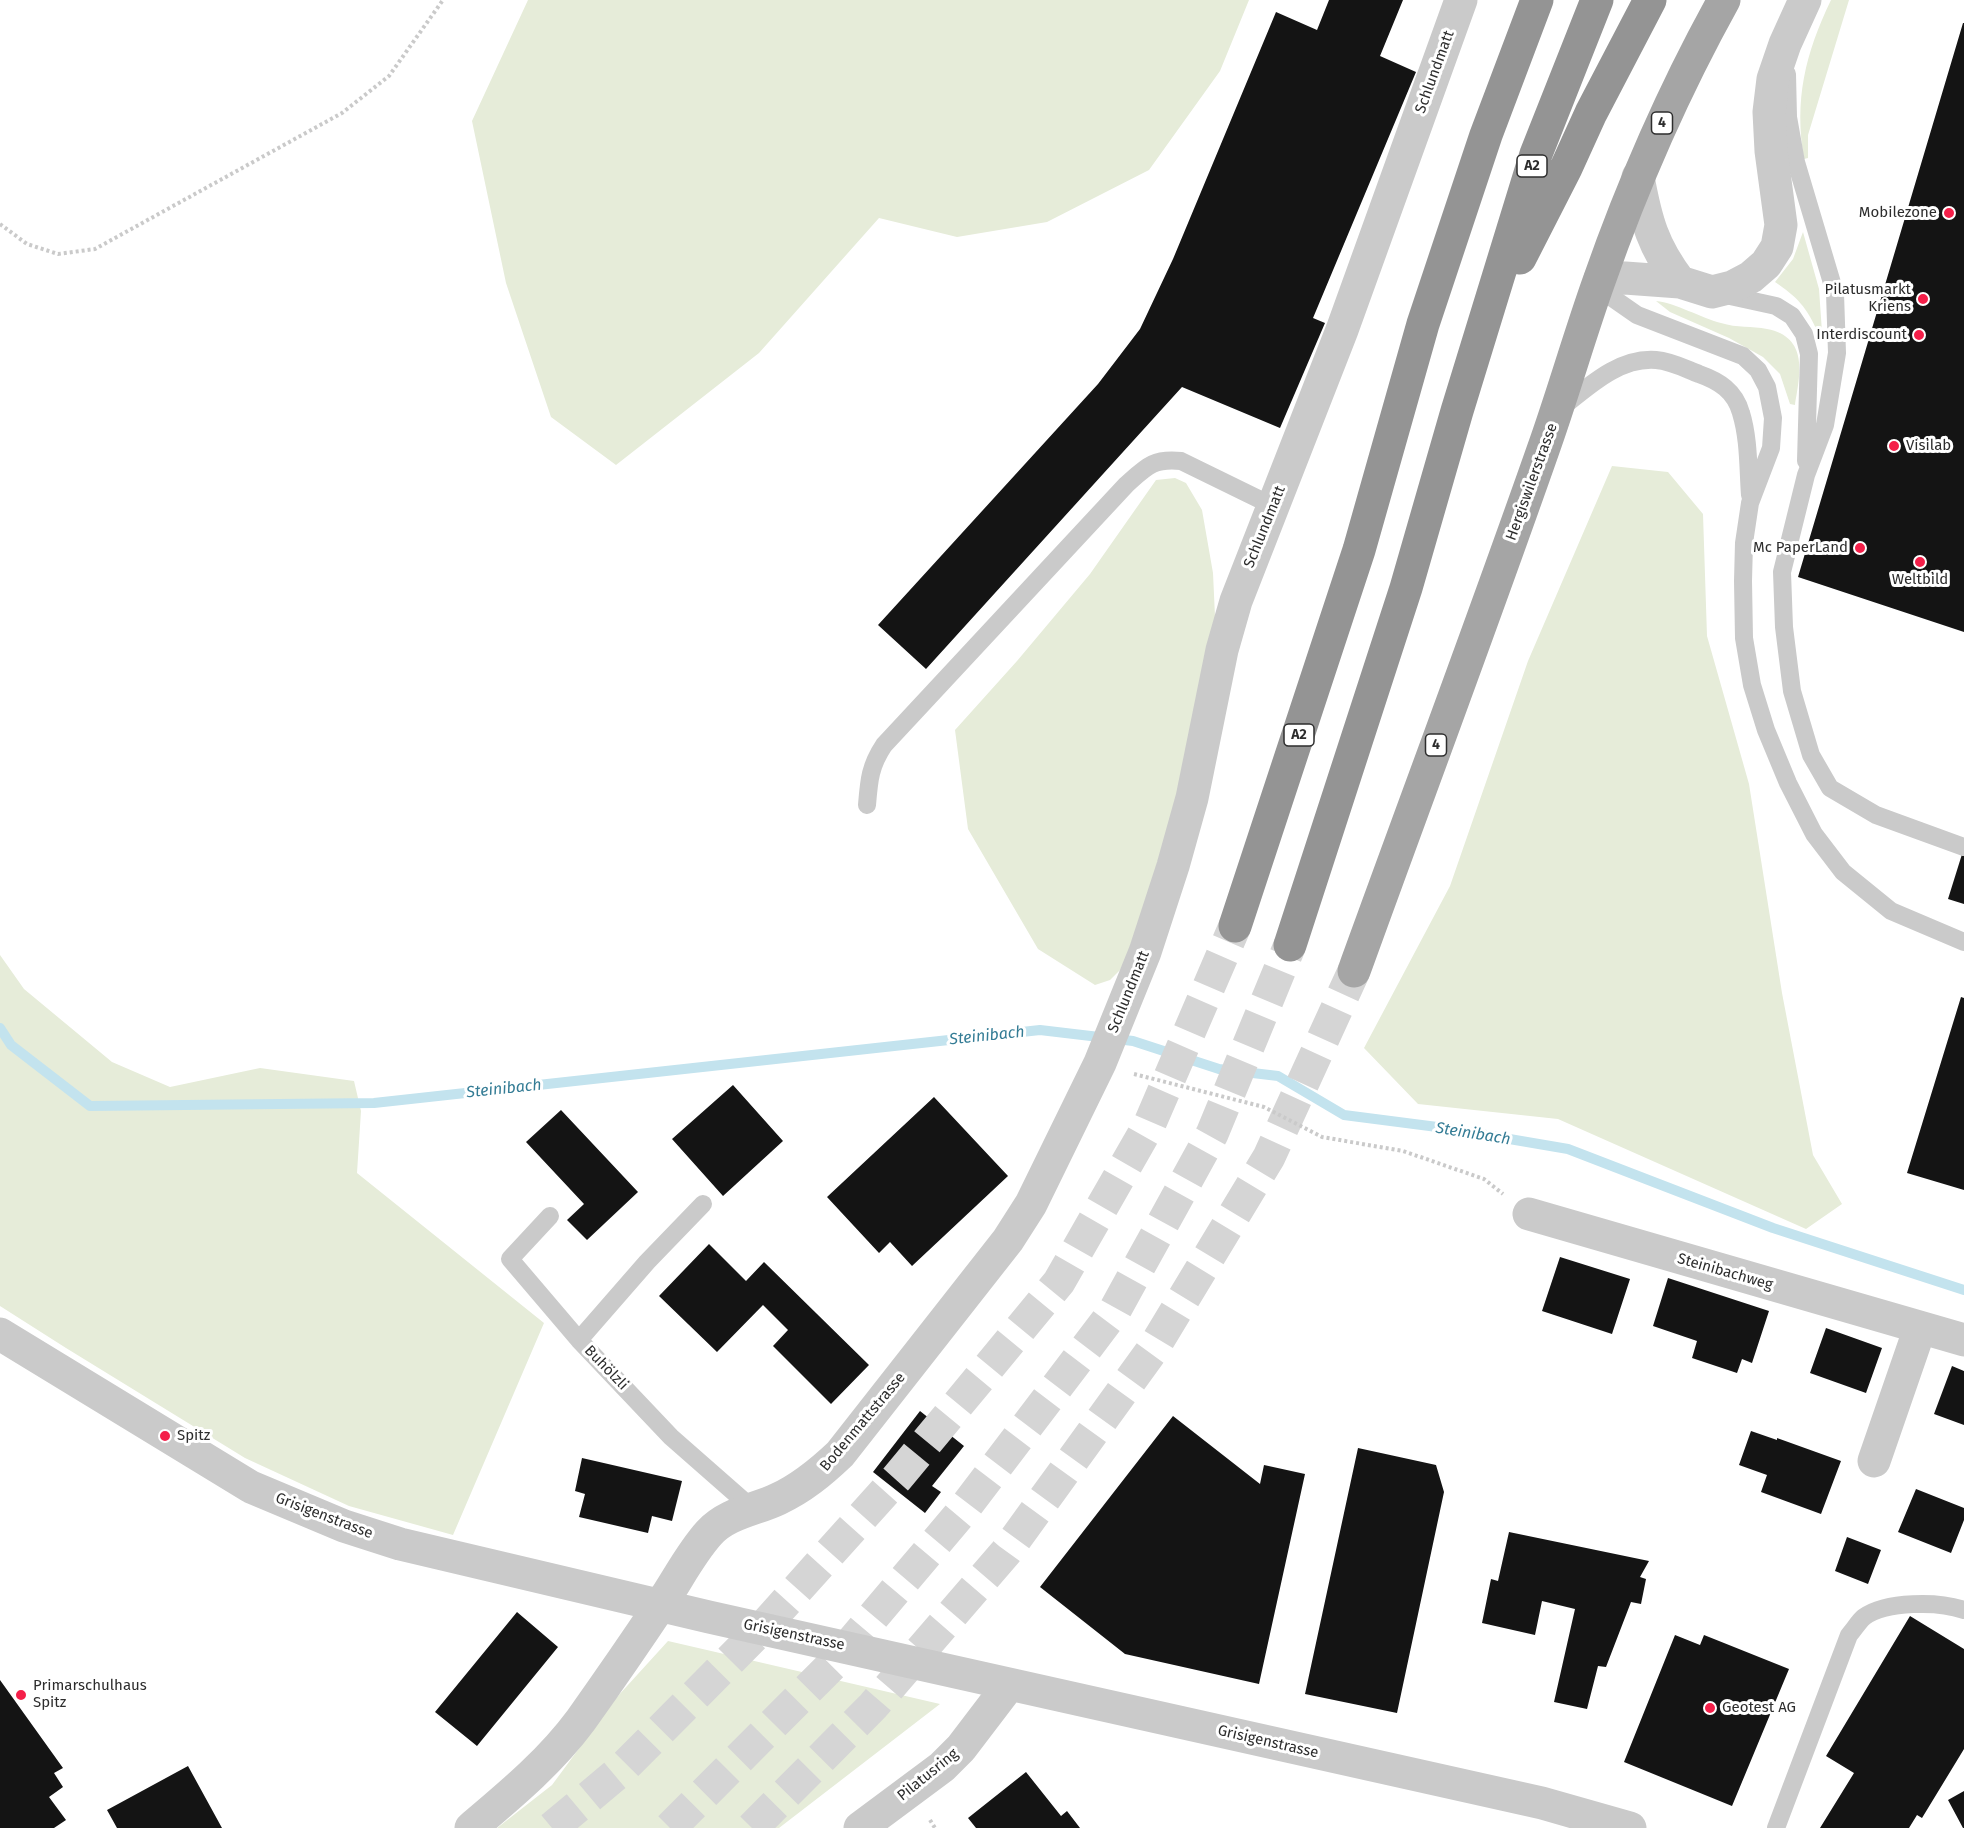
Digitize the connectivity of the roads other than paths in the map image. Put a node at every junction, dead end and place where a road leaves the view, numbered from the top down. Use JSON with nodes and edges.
{"nodes":[{"id":1,"x":1461,"y":0,"type":"edge"},
{"id":2,"x":1519,"y":0,"type":"edge"},
{"id":3,"x":1537,"y":0,"type":"edge"},
{"id":4,"x":1596,"y":0,"type":"edge"},
{"id":5,"x":1650,"y":0,"type":"edge"},
{"id":6,"x":1724,"y":0,"type":"edge"},
{"id":7,"x":1805,"y":0,"type":"edge"},
{"id":8,"x":1785,"y":44,"type":"junction"},
{"id":9,"x":1509,"y":70,"type":"junction"},
{"id":10,"x":1638,"y":177,"type":"junction"},
{"id":11,"x":1600,"y":279,"type":"junction"},
{"id":12,"x":1680,"y":282,"type":"junction"},
{"id":13,"x":1712,"y":292,"type":"junction"},
{"id":14,"x":1480,"y":337,"type":"junction"},
{"id":15,"x":1557,"y":411,"type":"junction"},
{"id":16,"x":1806,"y":475,"type":"junction"},
{"id":17,"x":1750,"y":503,"type":"junction"},
{"id":18,"x":1273,"y":506,"type":"junction"},
{"id":19,"x":867,"y":805,"type":"dead end"},
{"id":20,"x":1964,"y":847,"type":"edge"},
{"id":21,"x":1235,"y":926,"type":"tunnel mouth"},
{"id":22,"x":1964,"y":942,"type":"edge"},
{"id":23,"x":1290,"y":945,"type":"tunnel mouth"},
{"id":24,"x":1354,"y":971,"type":"tunnel mouth"},
{"id":25,"x":1100,"y":1063,"type":"joint"},
{"id":26,"x":703,"y":1204,"type":"dead end"},
{"id":27,"x":1529,"y":1214,"type":"road end"},
{"id":28,"x":550,"y":1216,"type":"dead end"},
{"id":29,"x":1920,"y":1328,"type":"junction"},
{"id":30,"x":579,"y":1340,"type":"junction"},
{"id":31,"x":1964,"y":1340,"type":"edge"},
{"id":32,"x":4,"y":1345,"type":"edge"},
{"id":33,"x":1874,"y":1461,"type":"dead end"},
{"id":34,"x":753,"y":1509,"type":"junction"},
{"id":35,"x":661,"y":1605,"type":"junction"},
{"id":36,"x":1964,"y":1610,"type":"edge"},
{"id":37,"x":1009,"y":1685,"type":"junction"},
{"id":38,"x":471,"y":1828,"type":"edge"},
{"id":39,"x":860,"y":1828,"type":"edge"},
{"id":40,"x":1630,"y":1828,"type":"edge"},
{"id":41,"x":1776,"y":1828,"type":"edge"}],
"edges":[{"from":1,"to":18,"type":"street","name":"Schlundmatt"},
{"from":2,"to":9,"type":"highway"},
{"from":3,"to":9,"type":"highway","number":"A2"},
{"from":4,"to":14,"type":"highway","number":"A2"},
{"from":5,"to":14,"type":"highway"},
{"from":6,"to":10,"type":"main road","name":"Hergiswilerstrasse","number":"4"},
{"from":7,"to":8,"type":"street"},
{"from":8,"to":13,"type":"street"},
{"from":8,"to":16,"type":"lane"},
{"from":9,"to":21,"type":"highway","number":"A2"},
{"from":10,"to":11,"type":"main road","name":"Hergiswilerstrasse","number":"4"},
{"from":10,"to":12,"type":"street"},
{"from":11,"to":12,"type":"street"},
{"from":11,"to":15,"type":"main road","name":"Hergiswilerstrasse","number":"4"},
{"from":11,"to":17,"type":"lane"},
{"from":12,"to":13,"type":"street"},
{"from":13,"to":16,"type":"lane"},
{"from":14,"to":23,"type":"highway","number":"A2"},
{"from":15,"to":17,"type":"lane"},
{"from":15,"to":24,"type":"main road","name":"Hergiswilerstrasse","number":"4"},
{"from":16,"to":20,"type":"lane"},
{"from":17,"to":22,"type":"lane"},
{"from":18,"to":19,"type":"lane"},
{"from":18,"to":25,"type":"street","name":"Schlundmatt"},
{"from":25,"to":34,"type":"street","name":"Bodenmattstrasse"},
{"from":26,"to":30,"type":"lane"},
{"from":27,"to":29,"type":"street","name":"Steinibachweg"},
{"from":28,"to":30,"type":"lane","name":"Buhölzli"},
{"from":29,"to":31,"type":"street","name":"Steinibachweg"},
{"from":29,"to":33,"type":"street"},
{"from":30,"to":34,"type":"lane","name":"Buhölzli"},
{"from":32,"to":35,"type":"street","name":"Grisigenstrasse"},
{"from":34,"to":35,"type":"street","name":"Bodenmattstrasse"},
{"from":35,"to":37,"type":"street","name":"Grisigenstrasse"},
{"from":35,"to":38,"type":"street","name":"Bodenmattstrasse"},
{"from":36,"to":41,"type":"lane"},
{"from":37,"to":39,"type":"street","name":"Pilatusring"},
{"from":37,"to":40,"type":"street","name":"Grisigenstrasse"}]}
